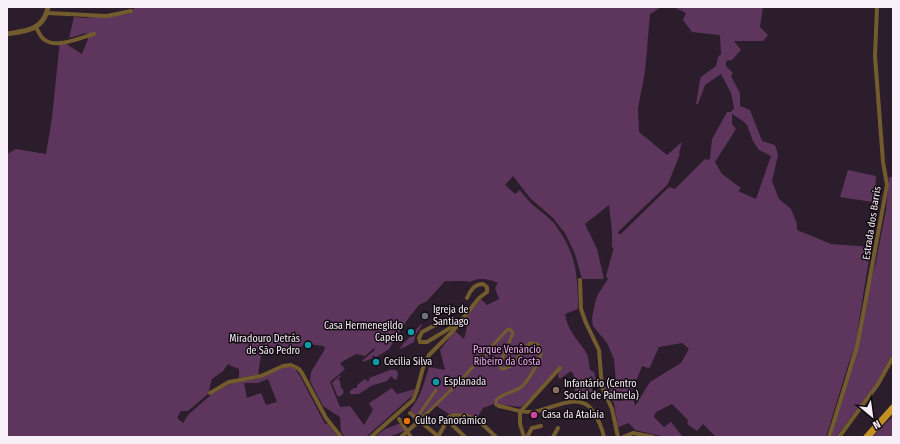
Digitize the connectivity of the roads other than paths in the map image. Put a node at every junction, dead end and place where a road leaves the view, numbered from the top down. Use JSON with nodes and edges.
{"nodes":[{"id":1,"x":48,"y":7,"type":"edge"},
{"id":2,"x":877,"y":7,"type":"edge"},
{"id":3,"x":131,"y":11,"type":"dead end"},
{"id":4,"x":47,"y":13,"type":"junction"},
{"id":5,"x":36,"y":27,"type":"junction"},
{"id":6,"x":7,"y":34,"type":"edge"},
{"id":7,"x":94,"y":34,"type":"dead end"},
{"id":8,"x":580,"y":280,"type":"dead end"},
{"id":9,"x":466,"y":298,"type":"dead end"},
{"id":10,"x":438,"y":323,"type":"dead end"},
{"id":11,"x":459,"y":323,"type":"junction"},
{"id":12,"x":893,"y":357,"type":"edge"},
{"id":13,"x":560,"y":368,"type":"dead end"},
{"id":14,"x":436,"y":390,"type":"dead end"},
{"id":15,"x":210,"y":393,"type":"dead end"},
{"id":16,"x":499,"y":406,"type":"joint"},
{"id":17,"x":893,"y":408,"type":"edge"},
{"id":18,"x":520,"y":412,"type":"junction"},
{"id":19,"x":410,"y":413,"type":"dead end"},
{"id":20,"x":893,"y":413,"type":"edge"},
{"id":21,"x":886,"y":416,"type":"junction"},
{"id":22,"x":399,"y":419,"type":"dead end"},
{"id":23,"x":447,"y":420,"type":"junction"},
{"id":24,"x":418,"y":421,"type":"junction"},
{"id":25,"x":541,"y":426,"type":"dead end"},
{"id":26,"x":558,"y":428,"type":"dead end"},
{"id":27,"x":873,"y":430,"type":"junction"},
{"id":28,"x":408,"y":431,"type":"junction"},
{"id":29,"x":616,"y":436,"type":"edge"},
{"id":30,"x":341,"y":437,"type":"edge"},
{"id":31,"x":371,"y":437,"type":"edge"},
{"id":32,"x":401,"y":437,"type":"edge"},
{"id":33,"x":411,"y":437,"type":"edge"},
{"id":34,"x":438,"y":437,"type":"edge"},
{"id":35,"x":465,"y":437,"type":"edge"},
{"id":36,"x":496,"y":437,"type":"edge"},
{"id":37,"x":528,"y":437,"type":"edge"},
{"id":38,"x":553,"y":437,"type":"edge"},
{"id":39,"x":604,"y":437,"type":"edge"},
{"id":40,"x":623,"y":437,"type":"edge"},
{"id":41,"x":653,"y":437,"type":"edge"},
{"id":42,"x":829,"y":437,"type":"edge"},
{"id":43,"x":839,"y":437,"type":"edge"},
{"id":44,"x":863,"y":437,"type":"edge"},
{"id":45,"x":867,"y":437,"type":"edge"}],
"edges":[{"from":1,"to":4,"type":"street"},
{"from":2,"to":42,"type":"street","name":"Estrada dos Barris"},
{"from":3,"to":4,"type":"street"},
{"from":4,"to":5,"type":"street"},
{"from":5,"to":6,"type":"street"},
{"from":5,"to":7,"type":"street"},
{"from":8,"to":29,"type":"street"},
{"from":9,"to":11,"type":"street"},
{"from":10,"to":11,"type":"street"},
{"from":11,"to":31,"type":"street"},
{"from":12,"to":43,"type":"street"},
{"from":13,"to":18,"type":"street"},
{"from":14,"to":24,"type":"street"},
{"from":15,"to":30,"type":"street"},
{"from":16,"to":18,"type":"street"},
{"from":16,"to":24,"type":"street"},
{"from":17,"to":21,"type":"main road"},
{"from":18,"to":37,"type":"street"},
{"from":18,"to":39,"type":"street"},
{"from":19,"to":24,"type":"street"},
{"from":20,"to":21,"type":"street"},
{"from":21,"to":27,"type":"main road"},
{"from":22,"to":28,"type":"street"},
{"from":23,"to":34,"type":"street"},
{"from":23,"to":35,"type":"street"},
{"from":23,"to":36,"type":"street"},
{"from":24,"to":28,"type":"street"},
{"from":24,"to":34,"type":"street"},
{"from":25,"to":37,"type":"street"},
{"from":26,"to":38,"type":"street"},
{"from":27,"to":44,"type":"main road"},
{"from":27,"to":45,"type":"main road"},
{"from":28,"to":32,"type":"street"},
{"from":28,"to":33,"type":"street"},
{"from":40,"to":41,"type":"street"}]}
